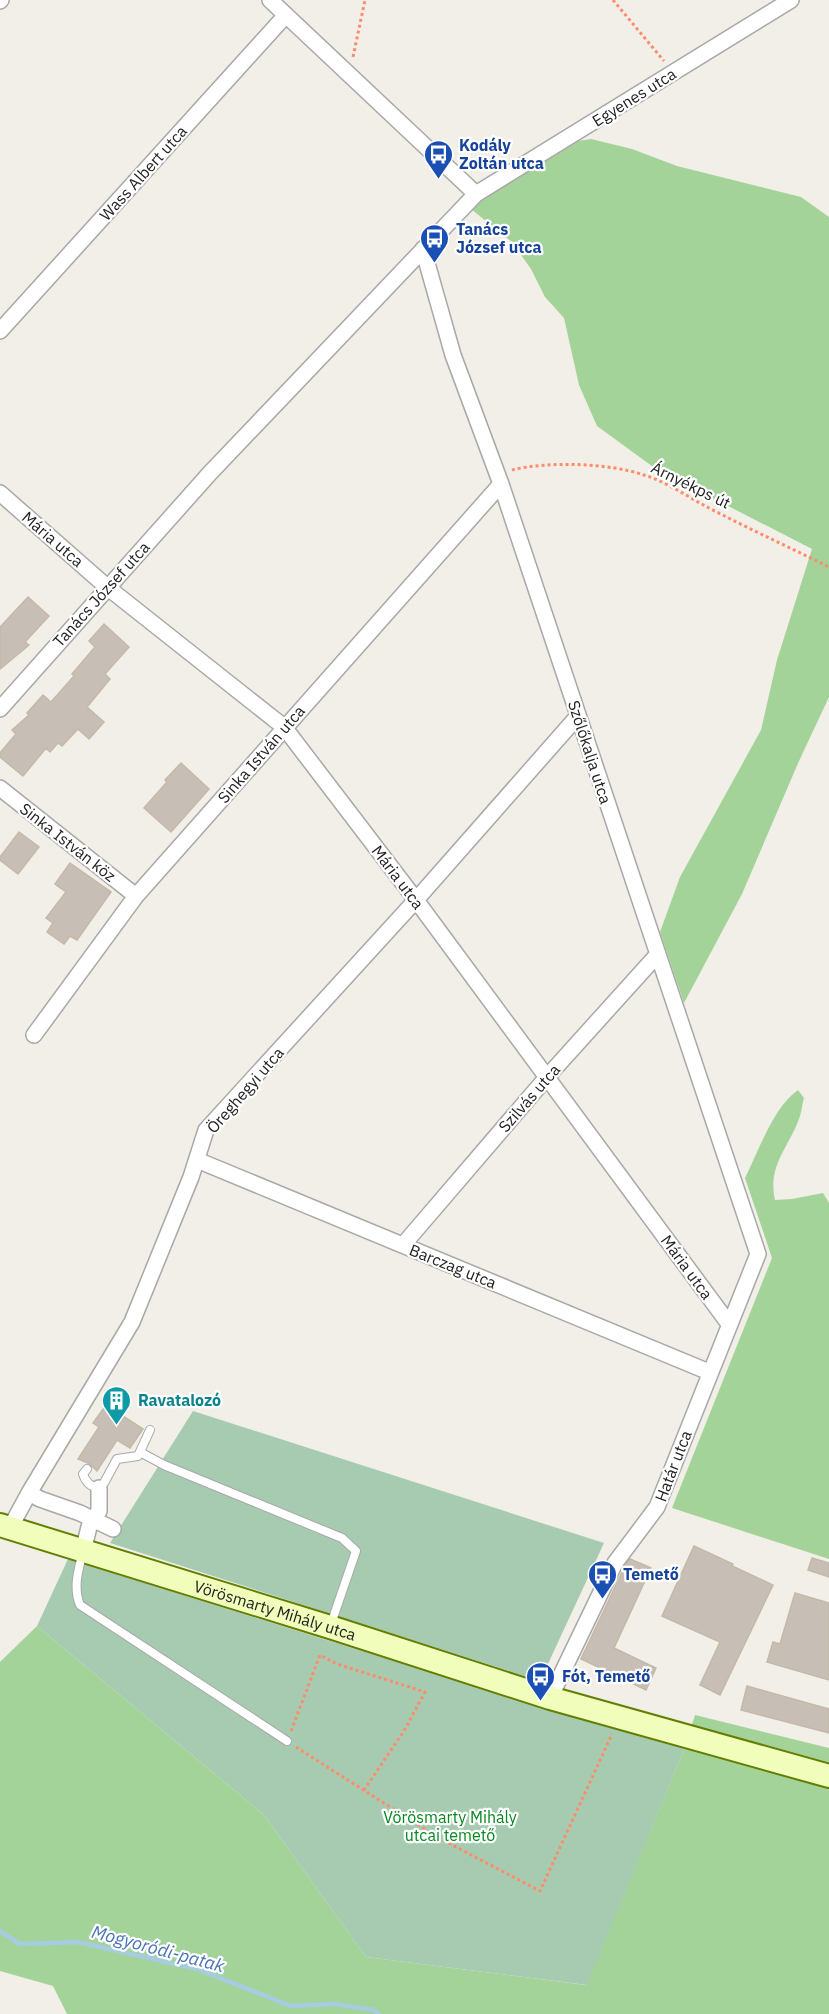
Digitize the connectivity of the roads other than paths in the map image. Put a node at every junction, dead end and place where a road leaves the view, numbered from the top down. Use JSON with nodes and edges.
{"nodes":[{"id":1,"x":270,"y":0,"type":"edge"},
{"id":2,"x":791,"y":0,"type":"edge"},
{"id":3,"x":286,"y":15,"type":"junction"},
{"id":4,"x":477,"y":194,"type":"junction"},
{"id":5,"x":423,"y":249,"type":"junction"},
{"id":6,"x":0,"y":331,"type":"edge"},
{"id":7,"x":499,"y":479,"type":"junction"},
{"id":8,"x":0,"y":493,"type":"edge"},
{"id":9,"x":107,"y":587,"type":"junction"},
{"id":10,"x":0,"y":709,"type":"edge"},
{"id":11,"x":578,"y":716,"type":"junction"},
{"id":12,"x":284,"y":727,"type":"junction"},
{"id":13,"x":0,"y":788,"type":"edge"},
{"id":14,"x":136,"y":896,"type":"junction"},
{"id":15,"x":417,"y":900,"type":"junction"},
{"id":16,"x":658,"y":954,"type":"junction"},
{"id":17,"x":34,"y":1035,"type":"dead end"},
{"id":18,"x":547,"y":1077,"type":"junction"},
{"id":19,"x":197,"y":1160,"type":"junction"},
{"id":20,"x":403,"y":1245,"type":"junction"},
{"id":21,"x":758,"y":1254,"type":"joint"},
{"id":22,"x":729,"y":1324,"type":"junction"},
{"id":23,"x":710,"y":1372,"type":"junction"},
{"id":24,"x":150,"y":1430,"type":"dead end"},
{"id":25,"x":140,"y":1452,"type":"junction"},
{"id":26,"x":87,"y":1469,"type":"dead end"},
{"id":27,"x":99,"y":1488,"type":"junction"},
{"id":28,"x":29,"y":1493,"type":"junction"},
{"id":29,"x":94,"y":1520,"type":"junction"},
{"id":30,"x":5,"y":1526,"type":"edge"},
{"id":31,"x":113,"y":1529,"type":"dead end"},
{"id":32,"x":83,"y":1551,"type":"junction"},
{"id":33,"x":330,"y":1627,"type":"junction"},
{"id":34,"x":550,"y":1698,"type":"junction"},
{"id":35,"x":287,"y":1741,"type":"road end"},
{"id":36,"x":829,"y":1776,"type":"edge"}],
"edges":[{"from":1,"to":3,"type":"street"},
{"from":2,"to":4,"type":"street","name":"Egyenes utca"},
{"from":3,"to":4,"type":"street"},
{"from":3,"to":6,"type":"street","name":"Wass Albert utca"},
{"from":4,"to":5,"type":"street","name":"Tanács József utca"},
{"from":5,"to":7,"type":"street","name":"Szőlőkalja utca"},
{"from":5,"to":9,"type":"street","name":"Tanács József utca"},
{"from":7,"to":11,"type":"street","name":"Szőlőkalja utca"},
{"from":7,"to":12,"type":"street","name":"Sinka István utca"},
{"from":8,"to":9,"type":"street","name":"Mária utca"},
{"from":9,"to":10,"type":"street","name":"Tanács József utca"},
{"from":9,"to":12,"type":"street","name":"Mária utca"},
{"from":11,"to":15,"type":"street","name":"Öreghegyi utca"},
{"from":11,"to":16,"type":"street","name":"Szőlőkalja utca"},
{"from":12,"to":14,"type":"street","name":"Sinka István utca"},
{"from":12,"to":15,"type":"street","name":"Mária utca"},
{"from":13,"to":14,"type":"street","name":"Sinka István köz"},
{"from":14,"to":17,"type":"street","name":"Sinka István utca"},
{"from":15,"to":18,"type":"street","name":"Mária utca"},
{"from":15,"to":19,"type":"street","name":"Öreghegyi utca"},
{"from":16,"to":18,"type":"street","name":"Szilvás utca"},
{"from":16,"to":21,"type":"street","name":"Szőlőkalja utca"},
{"from":18,"to":20,"type":"street","name":"Szilvás utca"},
{"from":18,"to":22,"type":"street","name":"Mária utca"},
{"from":19,"to":20,"type":"street","name":"Barczag utca"},
{"from":19,"to":28,"type":"street","name":"Öreghegyi utca"},
{"from":20,"to":23,"type":"street","name":"Barczag utca"},
{"from":21,"to":22,"type":"street","name":"Határ utca"},
{"from":22,"to":23,"type":"street","name":"Határ utca"},
{"from":23,"to":34,"type":"street","name":"Határ utca"},
{"from":24,"to":25,"type":"lane"},
{"from":25,"to":27,"type":"lane"},
{"from":25,"to":33,"type":"lane"},
{"from":26,"to":27,"type":"lane"},
{"from":27,"to":29,"type":"street"},
{"from":28,"to":29,"type":"street"},
{"from":28,"to":30,"type":"street","name":"Öreghegyi utca"},
{"from":29,"to":31,"type":"street"},
{"from":29,"to":32,"type":"street"},
{"from":30,"to":32,"type":"main road","name":"Vörösmarty Mihály utca"},
{"from":32,"to":33,"type":"main road","name":"Vörösmarty Mihály utca"},
{"from":32,"to":35,"type":"lane"},
{"from":33,"to":34,"type":"main road","name":"Vörösmarty Mihály utca"},
{"from":34,"to":36,"type":"main road","name":"Vörösmarty Mihály utca"}]}
